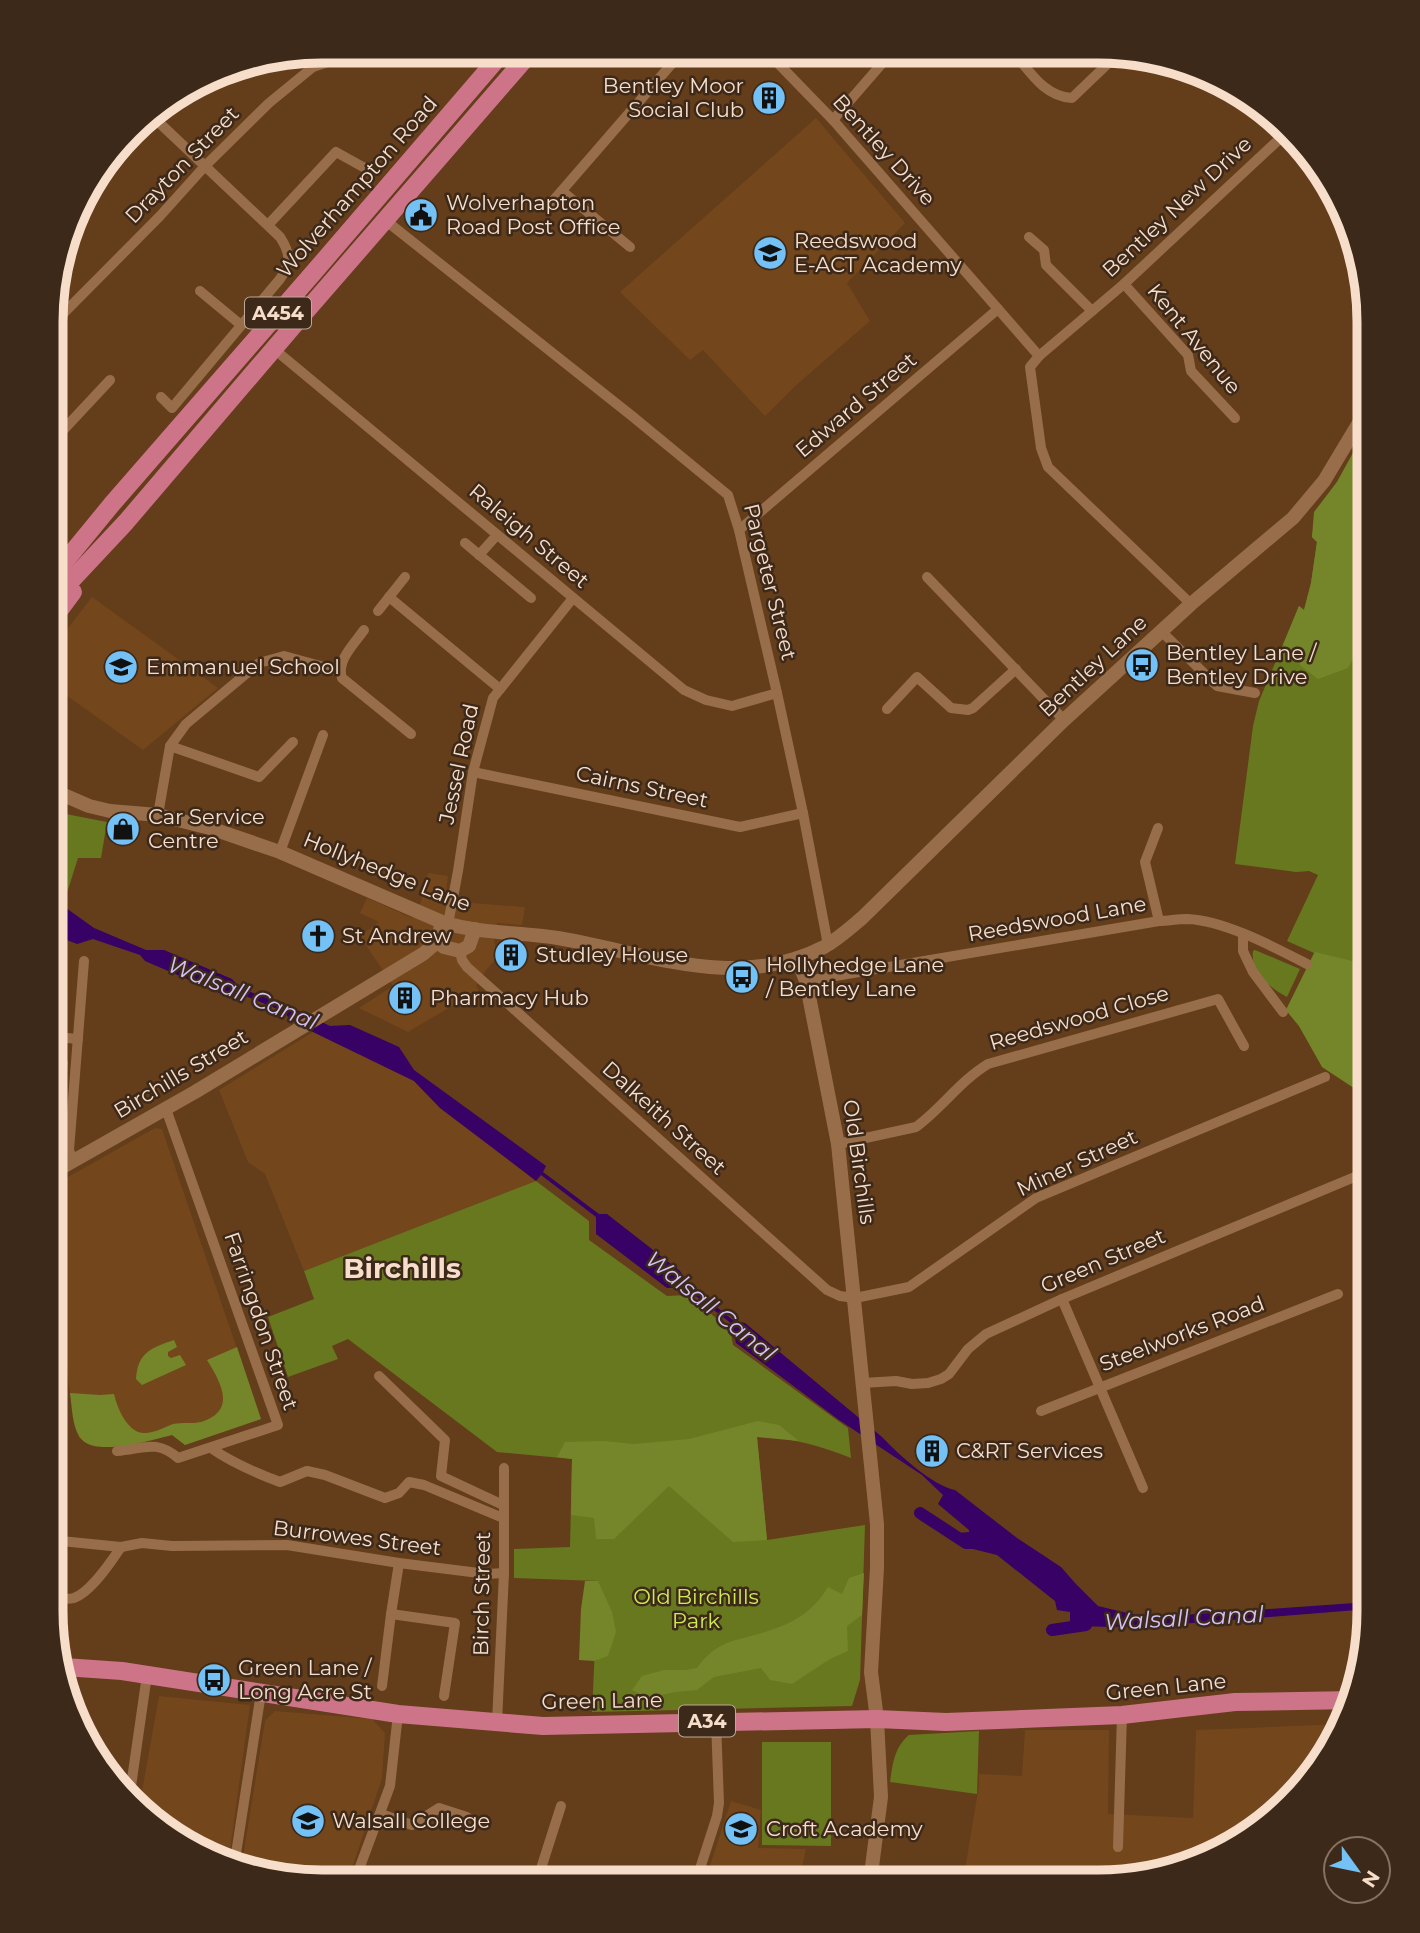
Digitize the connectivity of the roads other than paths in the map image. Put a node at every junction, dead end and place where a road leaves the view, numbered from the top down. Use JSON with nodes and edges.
{"nodes":[{"id":1,"x":325,"y":63,"type":"edge"},
{"id":2,"x":494,"y":63,"type":"edge"},
{"id":3,"x":522,"y":63,"type":"edge"},
{"id":4,"x":673,"y":63,"type":"edge"},
{"id":5,"x":778,"y":63,"type":"edge"},
{"id":6,"x":882,"y":63,"type":"edge"},
{"id":7,"x":1023,"y":63,"type":"edge"},
{"id":8,"x":310,"y":64,"type":"edge"},
{"id":9,"x":1108,"y":64,"type":"edge"},
{"id":10,"x":313,"y":67,"type":"junction"},
{"id":11,"x":833,"y":120,"type":"junction"},
{"id":12,"x":158,"y":121,"type":"edge"},
{"id":13,"x":1280,"y":138,"type":"edge"},
{"id":14,"x":205,"y":166,"type":"junction"},
{"id":15,"x":372,"y":172,"type":"dead end"},
{"id":16,"x":562,"y":191,"type":"junction"},
{"id":17,"x":552,"y":202,"type":"dead end"},
{"id":18,"x":385,"y":219,"type":"junction"},
{"id":19,"x":268,"y":225,"type":"junction"},
{"id":20,"x":1029,"y":237,"type":"dead end"},
{"id":21,"x":630,"y":247,"type":"dead end"},
{"id":22,"x":1124,"y":284,"type":"junction"},
{"id":23,"x":200,"y":291,"type":"dead end"},
{"id":24,"x":998,"y":309,"type":"junction"},
{"id":25,"x":1092,"y":312,"type":"junction"},
{"id":26,"x":64,"y":313,"type":"edge"},
{"id":27,"x":241,"y":325,"type":"junction"},
{"id":28,"x":274,"y":349,"type":"junction"},
{"id":29,"x":1039,"y":356,"type":"junction"},
{"id":30,"x":110,"y":380,"type":"dead end"},
{"id":31,"x":161,"y":397,"type":"dead end"},
{"id":32,"x":1235,"y":418,"type":"dead end"},
{"id":33,"x":1357,"y":426,"type":"edge"},
{"id":34,"x":63,"y":430,"type":"edge"},
{"id":35,"x":126,"y":522,"type":"junction"},
{"id":36,"x":739,"y":530,"type":"junction"},
{"id":37,"x":497,"y":535,"type":"junction"},
{"id":38,"x":465,"y":543,"type":"dead end"},
{"id":39,"x":479,"y":555,"type":"junction"},
{"id":40,"x":63,"y":564,"type":"edge"},
{"id":41,"x":405,"y":577,"type":"dead end"},
{"id":42,"x":927,"y":577,"type":"dead end"},
{"id":43,"x":63,"y":588,"type":"edge"},
{"id":44,"x":389,"y":597,"type":"junction"},
{"id":45,"x":531,"y":598,"type":"dead end"},
{"id":46,"x":573,"y":598,"type":"junction"},
{"id":47,"x":1191,"y":604,"type":"junction"},
{"id":48,"x":63,"y":605,"type":"edge"},
{"id":49,"x":378,"y":611,"type":"dead end"},
{"id":50,"x":364,"y":630,"type":"dead end"},
{"id":51,"x":1161,"y":631,"type":"junction"},
{"id":52,"x":1016,"y":668,"type":"junction"},
{"id":53,"x":340,"y":671,"type":"junction"},
{"id":54,"x":500,"y":689,"type":"junction"},
{"id":55,"x":777,"y":693,"type":"junction"},
{"id":56,"x":1255,"y":693,"type":"dead end"},
{"id":57,"x":887,"y":709,"type":"dead end"},
{"id":58,"x":1065,"y":720,"type":"junction"},
{"id":59,"x":411,"y":734,"type":"dead end"},
{"id":60,"x":323,"y":735,"type":"dead end"},
{"id":61,"x":293,"y":742,"type":"dead end"},
{"id":62,"x":170,"y":746,"type":"junction"},
{"id":63,"x":473,"y":772,"type":"junction"},
{"id":64,"x":63,"y":795,"type":"edge"},
{"id":65,"x":803,"y":813,"type":"junction"},
{"id":66,"x":158,"y":815,"type":"junction"},
{"id":67,"x":1158,"y":828,"type":"dead end"},
{"id":68,"x":280,"y":852,"type":"junction"},
{"id":69,"x":1158,"y":921,"type":"junction"},
{"id":70,"x":445,"y":923,"type":"junction"},
{"id":71,"x":475,"y":929,"type":"junction"},
{"id":72,"x":1243,"y":934,"type":"junction"},
{"id":73,"x":437,"y":942,"type":"junction"},
{"id":74,"x":828,"y":945,"type":"junction"},
{"id":75,"x":460,"y":951,"type":"junction"},
{"id":76,"x":797,"y":958,"type":"junction"},
{"id":77,"x":84,"y":961,"type":"dead end"},
{"id":78,"x":1307,"y":964,"type":"dead end"},
{"id":79,"x":806,"y":981,"type":"junction"},
{"id":80,"x":1283,"y":1012,"type":"dead end"},
{"id":81,"x":63,"y":1038,"type":"edge"},
{"id":82,"x":78,"y":1039,"type":"junction"},
{"id":83,"x":1244,"y":1046,"type":"dead end"},
{"id":84,"x":1325,"y":1077,"type":"dead end"},
{"id":85,"x":166,"y":1110,"type":"junction"},
{"id":86,"x":838,"y":1144,"type":"junction"},
{"id":87,"x":73,"y":1161,"type":"junction"},
{"id":88,"x":63,"y":1167,"type":"edge"},
{"id":89,"x":1357,"y":1176,"type":"edge"},
{"id":90,"x":1338,"y":1294,"type":"dead end"},
{"id":91,"x":855,"y":1298,"type":"junction"},
{"id":92,"x":1062,"y":1299,"type":"junction"},
{"id":93,"x":379,"y":1377,"type":"dead end"},
{"id":94,"x":863,"y":1383,"type":"junction"},
{"id":95,"x":1099,"y":1387,"type":"junction"},
{"id":96,"x":1041,"y":1411,"type":"dead end"},
{"id":97,"x":211,"y":1448,"type":"junction"},
{"id":98,"x":117,"y":1451,"type":"dead end"},
{"id":99,"x":504,"y":1468,"type":"dead end"},
{"id":100,"x":1143,"y":1488,"type":"dead end"},
{"id":101,"x":503,"y":1505,"type":"junction"},
{"id":102,"x":503,"y":1518,"type":"junction"},
{"id":103,"x":63,"y":1541,"type":"edge"},
{"id":104,"x":121,"y":1547,"type":"junction"},
{"id":105,"x":399,"y":1563,"type":"junction"},
{"id":106,"x":504,"y":1573,"type":"junction"},
{"id":107,"x":63,"y":1598,"type":"edge"},
{"id":108,"x":391,"y":1615,"type":"junction"},
{"id":109,"x":69,"y":1667,"type":"edge"},
{"id":110,"x":148,"y":1675,"type":"junction"},
{"id":111,"x":382,"y":1686,"type":"dead end"},
{"id":112,"x":261,"y":1693,"type":"junction"},
{"id":113,"x":444,"y":1696,"type":"dead end"},
{"id":114,"x":1341,"y":1700,"type":"edge"},
{"id":115,"x":398,"y":1714,"type":"junction"},
{"id":116,"x":1122,"y":1715,"type":"junction"},
{"id":117,"x":877,"y":1719,"type":"junction"},
{"id":118,"x":716,"y":1721,"type":"junction"},
{"id":119,"x":497,"y":1722,"type":"junction"},
{"id":120,"x":131,"y":1786,"type":"edge"},
{"id":121,"x":561,"y":1807,"type":"dead end"},
{"id":122,"x":381,"y":1814,"type":"junction"},
{"id":123,"x":467,"y":1817,"type":"dead end"},
{"id":124,"x":1118,"y":1847,"type":"dead end"},
{"id":125,"x":236,"y":1855,"type":"edge"},
{"id":126,"x":359,"y":1870,"type":"edge"},
{"id":127,"x":541,"y":1870,"type":"edge"},
{"id":128,"x":700,"y":1870,"type":"edge"},
{"id":129,"x":872,"y":1870,"type":"edge"}],
"edges":[{"from":1,"to":10,"type":"street","name":"Drayton Street"},
{"from":2,"to":40,"type":"highway","name":"Wolverhampton Road","number":"A454"},
{"from":3,"to":18,"type":"highway","name":"Wolverhampton Road","number":"A454"},
{"from":4,"to":16,"type":"street"},
{"from":5,"to":11,"type":"street","name":"Bentley Drive"},
{"from":6,"to":11,"type":"street"},
{"from":7,"to":9,"type":"street"},
{"from":8,"to":10,"type":"street"},
{"from":10,"to":14,"type":"street","name":"Drayton Street"},
{"from":11,"to":24,"type":"street","name":"Bentley Drive"},
{"from":12,"to":14,"type":"street"},
{"from":13,"to":22,"type":"street","name":"Bentley New Drive"},
{"from":14,"to":19,"type":"street"},
{"from":14,"to":26,"type":"street","name":"Drayton Street"},
{"from":15,"to":19,"type":"street","name":"Wolverhampton Road"},
{"from":16,"to":17,"type":"street"},
{"from":16,"to":21,"type":"street"},
{"from":18,"to":28,"type":"highway","name":"Wolverhampton Road","number":"A454"},
{"from":18,"to":36,"type":"street","name":"Pargeter Street"},
{"from":19,"to":27,"type":"street"},
{"from":20,"to":25,"type":"street"},
{"from":22,"to":25,"type":"street","name":"Bentley New Drive"},
{"from":22,"to":32,"type":"street","name":"Kent Avenue"},
{"from":23,"to":27,"type":"street"},
{"from":24,"to":29,"type":"street","name":"Bentley Drive"},
{"from":24,"to":36,"type":"street","name":"Edward Street"},
{"from":25,"to":29,"type":"street","name":"Bentley New Drive"},
{"from":27,"to":31,"type":"street"},
{"from":28,"to":35,"type":"highway","name":"Wolverhampton Road","number":"A454"},
{"from":28,"to":37,"type":"street","name":"Raleigh Street"},
{"from":29,"to":47,"type":"street"},
{"from":30,"to":34,"type":"street"},
{"from":33,"to":47,"type":"street","name":"Bentley Lane"},
{"from":35,"to":43,"type":"highway","name":"Wolverhampton Road","number":"A454"},
{"from":35,"to":48,"type":"highway","name":"Wolverhampton Road","number":"A454"},
{"from":36,"to":55,"type":"street","name":"Pargeter Street"},
{"from":37,"to":39,"type":"street"},
{"from":37,"to":46,"type":"street","name":"Raleigh Street"},
{"from":38,"to":39,"type":"street"},
{"from":39,"to":45,"type":"street"},
{"from":41,"to":44,"type":"street"},
{"from":42,"to":52,"type":"street"},
{"from":44,"to":49,"type":"street"},
{"from":44,"to":54,"type":"street"},
{"from":46,"to":54,"type":"street","name":"Jessel Road"},
{"from":46,"to":55,"type":"street","name":"Raleigh Street"},
{"from":47,"to":51,"type":"street","name":"Bentley Lane"},
{"from":50,"to":53,"type":"street"},
{"from":51,"to":56,"type":"street"},
{"from":51,"to":58,"type":"street","name":"Bentley Lane"},
{"from":52,"to":57,"type":"street"},
{"from":52,"to":58,"type":"street"},
{"from":53,"to":59,"type":"street"},
{"from":53,"to":62,"type":"street"},
{"from":54,"to":63,"type":"street","name":"Jessel Road"},
{"from":55,"to":65,"type":"street","name":"Pargeter Street"},
{"from":58,"to":74,"type":"street","name":"Bentley Lane"},
{"from":60,"to":68,"type":"street"},
{"from":61,"to":62,"type":"street"},
{"from":62,"to":66,"type":"street"},
{"from":63,"to":65,"type":"street","name":"Cairns Street"},
{"from":63,"to":70,"type":"street","name":"Jessel Road"},
{"from":64,"to":66,"type":"street","name":"Hollyhedge Lane"},
{"from":65,"to":74,"type":"street","name":"Pargeter Street"},
{"from":66,"to":68,"type":"street","name":"Hollyhedge Lane"},
{"from":67,"to":69,"type":"street"},
{"from":68,"to":70,"type":"street","name":"Hollyhedge Lane"},
{"from":69,"to":72,"type":"street","name":"Reedswood Lane"},
{"from":69,"to":79,"type":"street","name":"Reedswood Lane"},
{"from":70,"to":71,"type":"street","name":"Hollyhedge Lane"},
{"from":70,"to":73,"type":"street"},
{"from":71,"to":75,"type":"street"},
{"from":71,"to":76,"type":"street","name":"Hollyhedge Lane"},
{"from":72,"to":78,"type":"street","name":"Reedswood Lane"},
{"from":72,"to":80,"type":"street"},
{"from":73,"to":75,"type":"street"},
{"from":73,"to":85,"type":"street","name":"Birchills Street"},
{"from":74,"to":76,"type":"street"},
{"from":75,"to":91,"type":"street","name":"Dalkeith Street"},
{"from":76,"to":79,"type":"street","name":"Old Birchills"},
{"from":77,"to":82,"type":"street"},
{"from":79,"to":86,"type":"street","name":"Old Birchills"},
{"from":81,"to":82,"type":"street"},
{"from":82,"to":87,"type":"street"},
{"from":83,"to":86,"type":"street","name":"Reedswood Close"},
{"from":84,"to":91,"type":"street","name":"Miner Street"},
{"from":85,"to":87,"type":"street","name":"Birchills Street"},
{"from":85,"to":97,"type":"street","name":"Farringdon Street"},
{"from":86,"to":91,"type":"street","name":"Old Birchills"},
{"from":87,"to":88,"type":"street","name":"Birchills Street"},
{"from":89,"to":92,"type":"street","name":"Green Street"},
{"from":90,"to":95,"type":"street","name":"Steelworks Road"},
{"from":91,"to":94,"type":"street","name":"Old Birchills"},
{"from":92,"to":94,"type":"street","name":"Green Street"},
{"from":92,"to":95,"type":"street"},
{"from":93,"to":101,"type":"street"},
{"from":94,"to":117,"type":"street","name":"Old Birchills"},
{"from":95,"to":96,"type":"street","name":"Steelworks Road"},
{"from":95,"to":100,"type":"street"},
{"from":97,"to":98,"type":"street","name":"Farringdon Street"},
{"from":97,"to":102,"type":"street"},
{"from":99,"to":101,"type":"street","name":"Birch Street"},
{"from":101,"to":102,"type":"street","name":"Birch Street"},
{"from":102,"to":106,"type":"street","name":"Birch Street"},
{"from":103,"to":104,"type":"street","name":"Burrowes Street"},
{"from":104,"to":105,"type":"street","name":"Burrowes Street"},
{"from":104,"to":107,"type":"street"},
{"from":105,"to":106,"type":"street","name":"Burrowes Street"},
{"from":105,"to":108,"type":"street"},
{"from":106,"to":119,"type":"street","name":"Birch Street"},
{"from":108,"to":111,"type":"street"},
{"from":108,"to":113,"type":"street"},
{"from":109,"to":110,"type":"highway","name":"Green Lane","number":"A34"},
{"from":110,"to":112,"type":"highway","name":"Green Lane","number":"A34"},
{"from":110,"to":120,"type":"street"},
{"from":112,"to":115,"type":"highway","name":"Green Lane","number":"A34"},
{"from":112,"to":125,"type":"street"},
{"from":114,"to":116,"type":"highway","name":"Green Lane","number":"A34"},
{"from":115,"to":119,"type":"highway","name":"Green Lane","number":"A34"},
{"from":115,"to":122,"type":"street"},
{"from":116,"to":117,"type":"highway","name":"Green Lane","number":"A34"},
{"from":116,"to":124,"type":"street"},
{"from":117,"to":118,"type":"highway","name":"Green Lane","number":"A34"},
{"from":117,"to":129,"type":"street"},
{"from":118,"to":119,"type":"highway","name":"Green Lane","number":"A34"},
{"from":118,"to":128,"type":"street"},
{"from":121,"to":127,"type":"street"},
{"from":122,"to":123,"type":"street"},
{"from":122,"to":126,"type":"street"}]}
